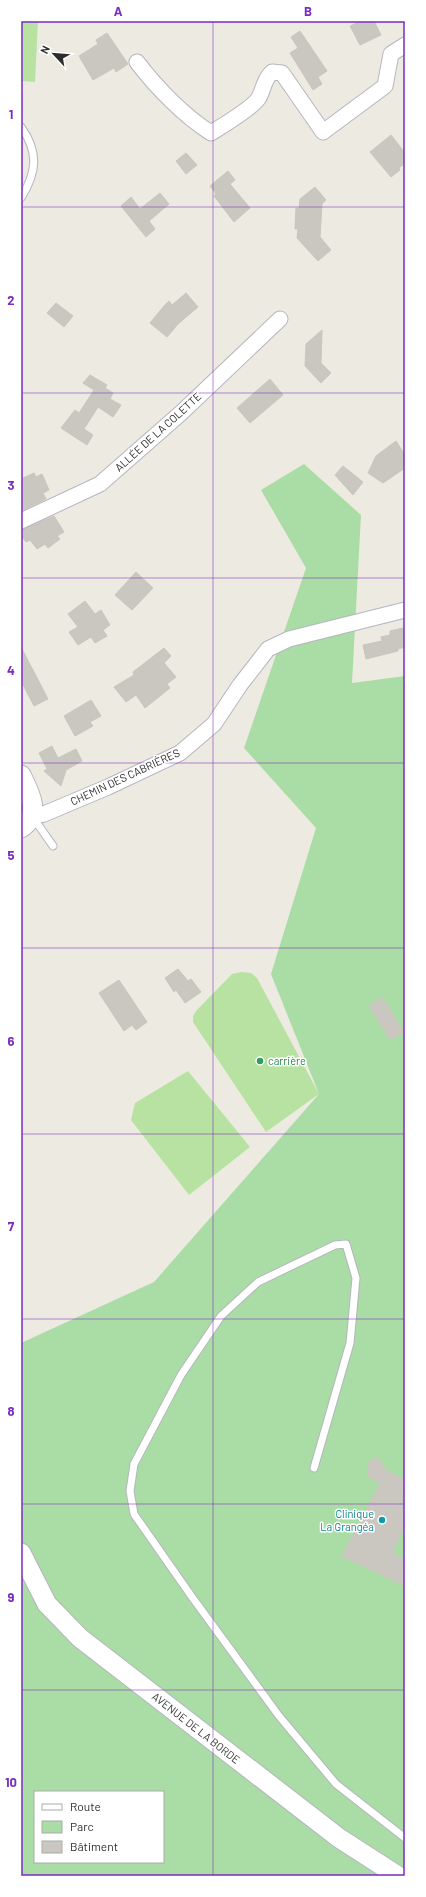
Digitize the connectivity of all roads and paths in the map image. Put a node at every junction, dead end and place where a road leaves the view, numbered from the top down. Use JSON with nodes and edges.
{"nodes":[{"id":1,"x":405,"y":45,"type":"edge"},
{"id":2,"x":137,"y":62,"type":"dead end"},
{"id":3,"x":21,"y":127,"type":"edge"},
{"id":4,"x":21,"y":198,"type":"edge"},
{"id":5,"x":280,"y":319,"type":"dead end"},
{"id":6,"x":21,"y":521,"type":"edge"},
{"id":7,"x":405,"y":610,"type":"edge"},
{"id":8,"x":21,"y":775,"type":"edge"},
{"id":9,"x":27,"y":822,"type":"edge"},
{"id":10,"x":53,"y":846,"type":"dead end"},
{"id":11,"x":314,"y":1468,"type":"dead end"},
{"id":12,"x":21,"y":1553,"type":"edge"},
{"id":13,"x":405,"y":1838,"type":"edge"},
{"id":14,"x":398,"y":1876,"type":"edge"}],
"edges":[{"from":1,"to":2,"type":"street"},
{"from":3,"to":4,"type":"lane"},
{"from":5,"to":6,"type":"street","name":"ALLÉE DE LA COLETTE"},
{"from":7,"to":9,"type":"street","name":"CHEMIN DES CABRIÈRES"},
{"from":8,"to":9,"type":"street"},
{"from":9,"to":10,"type":"lane"},
{"from":11,"to":13,"type":"lane"},
{"from":12,"to":14,"type":"street","name":"AVENUE DE LA BORDE"}]}
